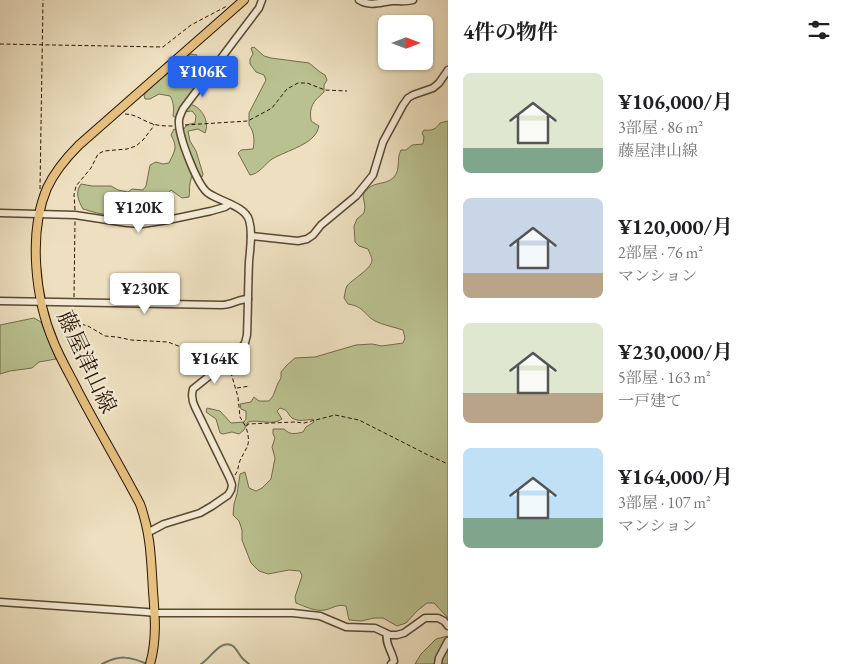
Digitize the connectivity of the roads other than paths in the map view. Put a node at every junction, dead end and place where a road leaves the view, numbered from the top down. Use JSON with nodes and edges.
{"nodes":[{"id":1,"x":244,"y":0,"type":"edge"},
{"id":2,"x":262,"y":0,"type":"edge"},
{"id":3,"x":359,"y":0,"type":"edge"},
{"id":4,"x":413,"y":0,"type":"edge"},
{"id":5,"x":448,"y":70,"type":"edge"},
{"id":6,"x":230,"y":204,"type":"junction"},
{"id":7,"x":0,"y":213,"type":"edge"},
{"id":8,"x":40,"y":214,"type":"junction"},
{"id":9,"x":250,"y":236,"type":"junction"},
{"id":10,"x":248,"y":299,"type":"junction"},
{"id":11,"x":0,"y":301,"type":"edge"},
{"id":12,"x":42,"y":302,"type":"junction"},
{"id":13,"x":148,"y":532,"type":"junction"},
{"id":14,"x":0,"y":602,"type":"edge"},
{"id":15,"x":154,"y":613,"type":"junction"},
{"id":16,"x":448,"y":626,"type":"edge"},
{"id":17,"x":387,"y":634,"type":"junction"},
{"id":18,"x":448,"y":641,"type":"edge"},
{"id":19,"x":150,"y":662,"type":"edge"},
{"id":20,"x":391,"y":664,"type":"edge"},
{"id":21,"x":438,"y":664,"type":"edge"}],
"edges":[{"from":1,"to":8,"type":"main road","name":"藤屋津山線"},
{"from":2,"to":6,"type":"street"},
{"from":3,"to":4,"type":"street"},
{"from":5,"to":9,"type":"street"},
{"from":6,"to":8,"type":"street"},
{"from":6,"to":9,"type":"street"},
{"from":7,"to":8,"type":"street"},
{"from":8,"to":12,"type":"main road","name":"藤屋津山線"},
{"from":9,"to":10,"type":"street"},
{"from":10,"to":12,"type":"street"},
{"from":10,"to":13,"type":"street"},
{"from":11,"to":12,"type":"street"},
{"from":12,"to":13,"type":"main road","name":"藤屋津山線"},
{"from":13,"to":15,"type":"main road","name":"藤屋津山線"},
{"from":14,"to":15,"type":"street"},
{"from":15,"to":17,"type":"street"},
{"from":15,"to":19,"type":"main road","name":"藤屋津山線"},
{"from":16,"to":17,"type":"street"},
{"from":17,"to":20,"type":"street"},
{"from":18,"to":21,"type":"street"}]}
